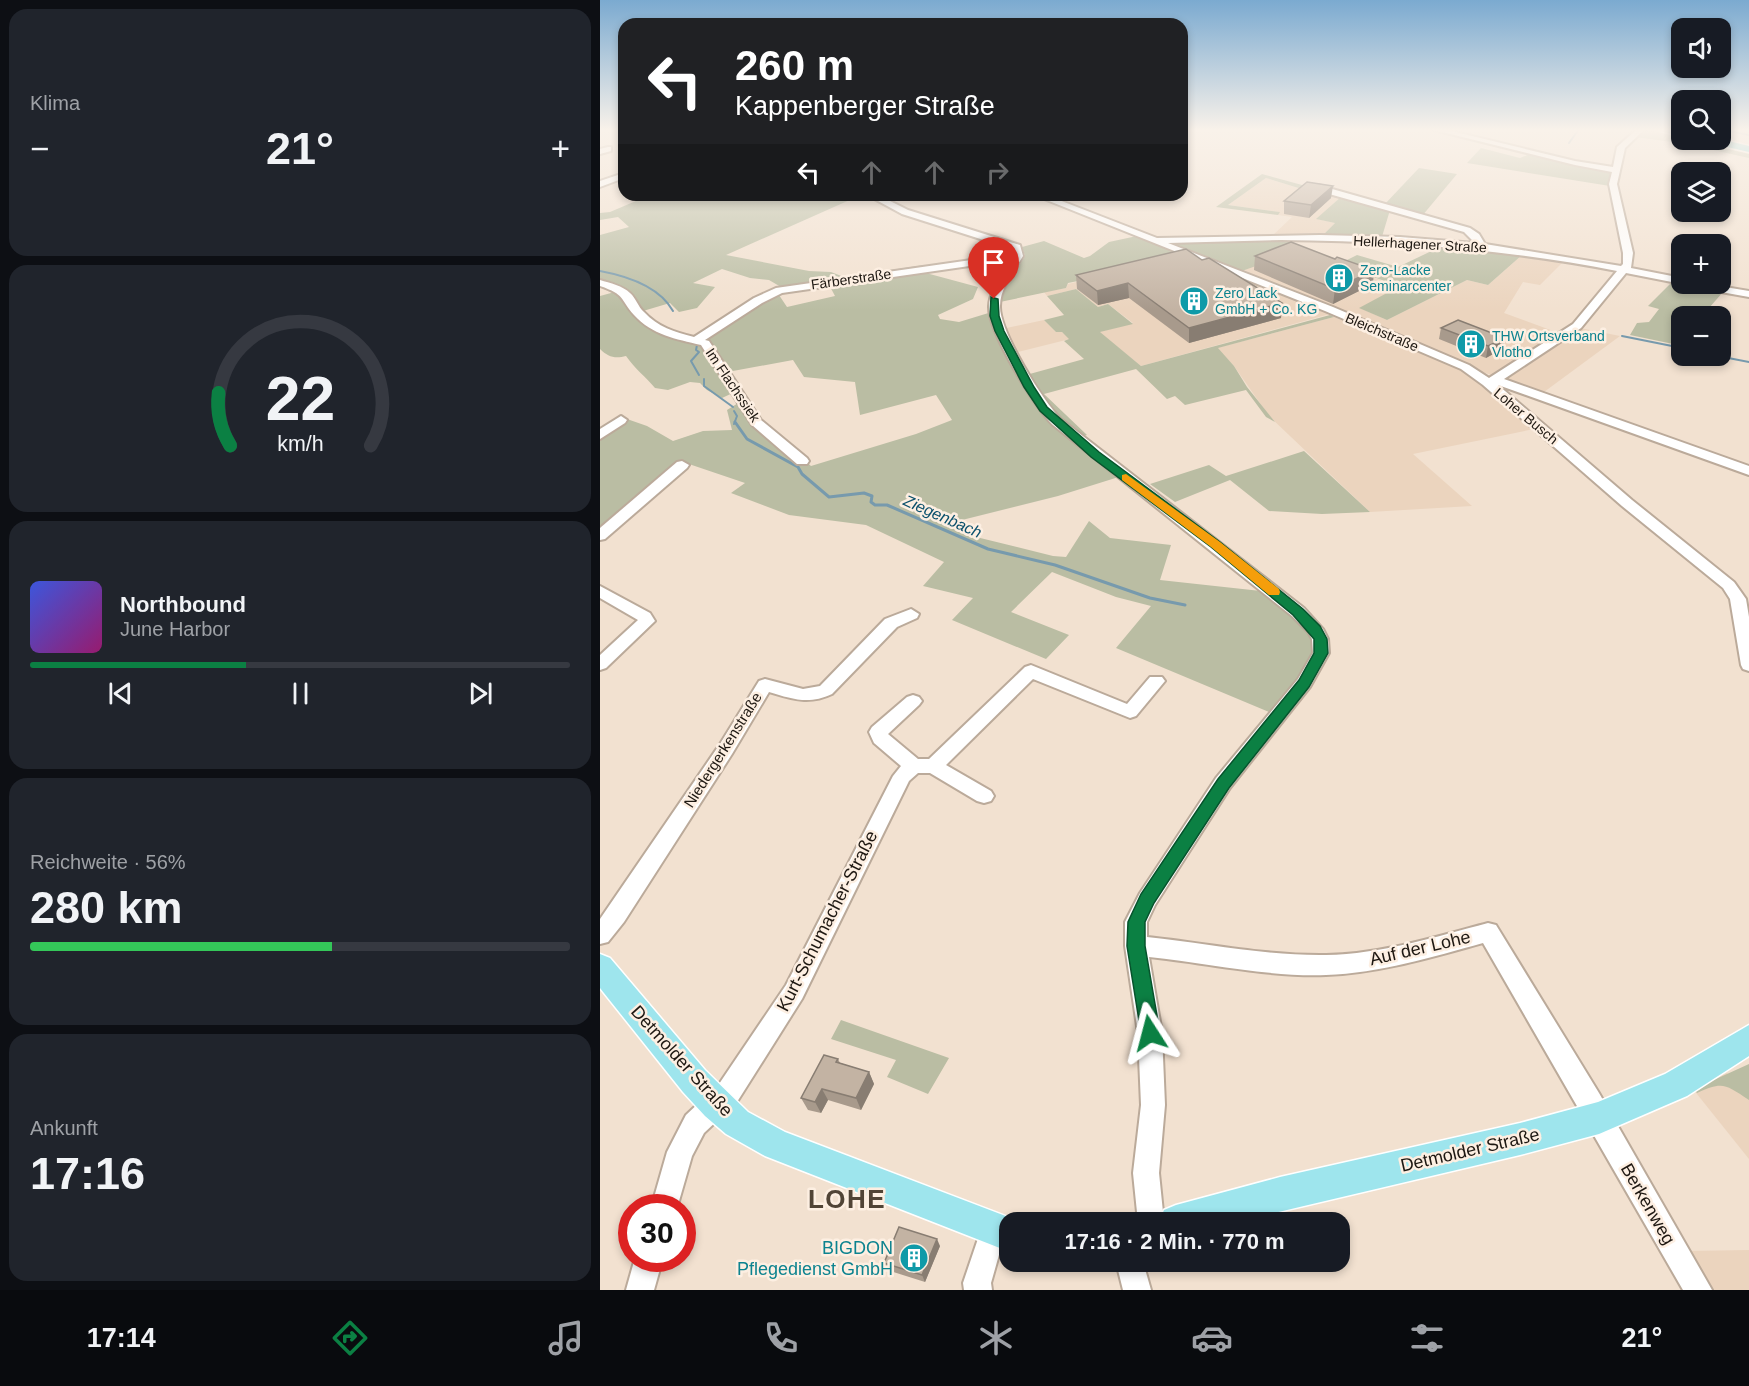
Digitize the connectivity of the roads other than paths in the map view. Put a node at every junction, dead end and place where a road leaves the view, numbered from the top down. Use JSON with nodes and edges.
{"nodes":[{"id":1,"x":1322,"y":189,"type":"edge"},
{"id":2,"x":1615,"y":189,"type":"edge"},
{"id":3,"x":884,"y":201,"type":"edge"},
{"id":4,"x":1053,"y":201,"type":"edge"},
{"id":5,"x":1156,"y":241,"type":"junction"},
{"id":6,"x":1482,"y":246,"type":"junction"},
{"id":7,"x":1018,"y":256,"type":"junction"},
{"id":8,"x":1625,"y":270,"type":"junction"},
{"id":9,"x":1671,"y":279,"type":"edge"},
{"id":10,"x":600,"y":283,"type":"edge"},
{"id":11,"x":1731,"y":291,"type":"edge"},
{"id":12,"x":1749,"y":294,"type":"edge"},
{"id":13,"x":696,"y":340,"type":"junction"},
{"id":14,"x":1491,"y":381,"type":"junction"},
{"id":15,"x":621,"y":420,"type":"dead end"},
{"id":16,"x":600,"y":435,"type":"edge"},
{"id":17,"x":802,"y":461,"type":"dead end"},
{"id":18,"x":682,"y":465,"type":"dead end"},
{"id":19,"x":1749,"y":471,"type":"edge"},
{"id":20,"x":600,"y":536,"type":"edge"},
{"id":21,"x":600,"y":591,"type":"edge"},
{"id":22,"x":911,"y":614,"type":"dead end"},
{"id":23,"x":600,"y":664,"type":"edge"},
{"id":24,"x":1749,"y":665,"type":"edge"},
{"id":25,"x":1156,"y":681,"type":"dead end"},
{"id":26,"x":912,"y":701,"type":"dead end"},
{"id":27,"x":924,"y":766,"type":"junction"},
{"id":28,"x":984,"y":796,"type":"dead end"},
{"id":29,"x":600,"y":935,"type":"edge"},
{"id":30,"x":1136,"y":946,"type":"junction"},
{"id":31,"x":600,"y":967,"type":"edge"},
{"id":32,"x":1749,"y":1039,"type":"edge"},
{"id":33,"x":716,"y":1105,"type":"junction"},
{"id":34,"x":1599,"y":1118,"type":"junction"},
{"id":35,"x":668,"y":1194,"type":"edge"},
{"id":36,"x":1150,"y":1212,"type":"edge"},
{"id":37,"x":1213,"y":1212,"type":"edge"},
{"id":38,"x":999,"y":1231,"type":"edge"},
{"id":39,"x":999,"y":1236,"type":"edge"},
{"id":40,"x":646,"y":1272,"type":"edge"},
{"id":41,"x":1132,"y":1272,"type":"edge"},
{"id":42,"x":640,"y":1290,"type":"edge"},
{"id":43,"x":978,"y":1290,"type":"edge"},
{"id":44,"x":1137,"y":1290,"type":"edge"},
{"id":45,"x":1698,"y":1290,"type":"edge"}],
"edges":[{"from":1,"to":6,"type":"street"},
{"from":2,"to":8,"type":"street"},
{"from":3,"to":7,"type":"street"},
{"from":4,"to":5,"type":"street","name":"Bleichstraße"},
{"from":5,"to":6,"type":"street","name":"Hellerhagener Straße"},
{"from":5,"to":14,"type":"street","name":"Bleichstraße"},
{"from":6,"to":8,"type":"street","name":"Hellerhagener Straße"},
{"from":7,"to":13,"type":"street","name":"Färberstraße"},
{"from":7,"to":30,"type":"street"},
{"from":8,"to":9,"type":"street","name":"Hellerhagener Straße"},
{"from":8,"to":14,"type":"street","name":"Loher Busch"},
{"from":10,"to":13,"type":"street","name":"Im Flachssiek"},
{"from":11,"to":12,"type":"street"},
{"from":13,"to":17,"type":"street","name":"Im Flachssiek"},
{"from":14,"to":19,"type":"street","name":"Bleichstraße"},
{"from":14,"to":24,"type":"street","name":"Loher Busch"},
{"from":15,"to":16,"type":"street"},
{"from":18,"to":20,"type":"street"},
{"from":21,"to":23,"type":"street"},
{"from":22,"to":29,"type":"street","name":"Niedergerkenstraße"},
{"from":25,"to":27,"type":"street","name":"Kurt-Schumacher-Straße"},
{"from":26,"to":27,"type":"street"},
{"from":27,"to":28,"type":"street"},
{"from":27,"to":33,"type":"street","name":"Kurt-Schumacher-Straße"},
{"from":30,"to":34,"type":"street","name":"Auf der Lohe"},
{"from":30,"to":36,"type":"street"},
{"from":31,"to":33,"type":"main road","name":"Detmolder Straße"},
{"from":32,"to":34,"type":"main road","name":"Detmolder Straße"},
{"from":33,"to":35,"type":"street","name":"Kurt-Schumacher-Straße"},
{"from":33,"to":38,"type":"main road","name":"Detmolder Straße"},
{"from":34,"to":37,"type":"main road","name":"Detmolder Straße"},
{"from":34,"to":45,"type":"street","name":"Berkenweg"},
{"from":39,"to":43,"type":"street"},
{"from":40,"to":42,"type":"street"},
{"from":41,"to":44,"type":"street"}]}
